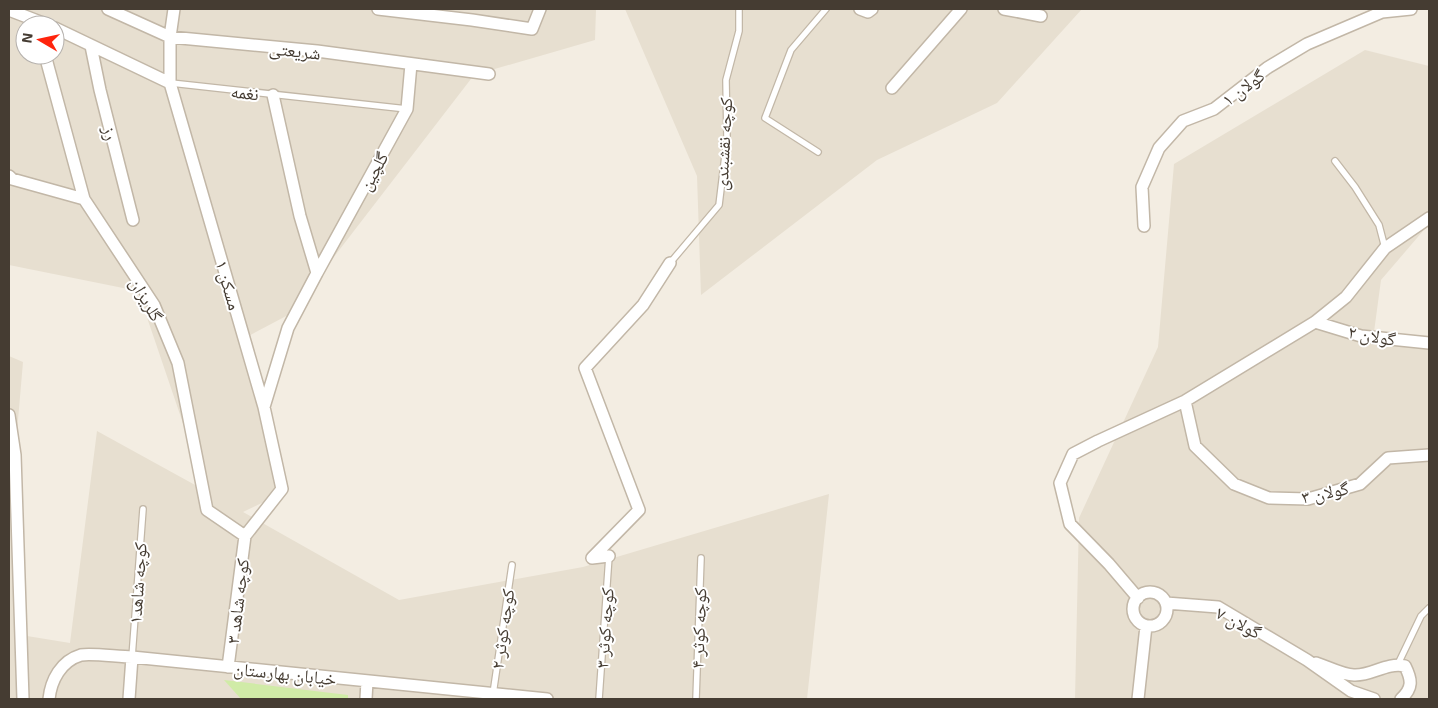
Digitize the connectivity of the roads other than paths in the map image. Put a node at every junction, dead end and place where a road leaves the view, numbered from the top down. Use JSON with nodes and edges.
{"nodes":[{"id":1,"x":108,"y":9,"type":"edge"},
{"id":2,"x":174,"y":9,"type":"edge"},
{"id":3,"x":378,"y":9,"type":"edge"},
{"id":4,"x":540,"y":9,"type":"edge"},
{"id":5,"x":739,"y":9,"type":"edge"},
{"id":6,"x":826,"y":9,"type":"edge"},
{"id":7,"x":860,"y":9,"type":"edge"},
{"id":8,"x":872,"y":9,"type":"edge"},
{"id":9,"x":961,"y":9,"type":"edge"},
{"id":10,"x":1004,"y":9,"type":"edge"},
{"id":11,"x":1411,"y":9,"type":"edge"},
{"id":12,"x":9,"y":10,"type":"edge"},
{"id":13,"x":25,"y":15,"type":"edge"},
{"id":14,"x":1041,"y":16,"type":"dead end"},
{"id":15,"x":65,"y":33,"type":"edge"},
{"id":16,"x":170,"y":37,"type":"junction"},
{"id":17,"x":92,"y":46,"type":"junction"},
{"id":18,"x":411,"y":64,"type":"junction"},
{"id":19,"x":48,"y":65,"type":"edge"},
{"id":20,"x":488,"y":74,"type":"dead end"},
{"id":21,"x":170,"y":84,"type":"junction"},
{"id":22,"x":892,"y":88,"type":"dead end"},
{"id":23,"x":273,"y":95,"type":"junction"},
{"id":24,"x":407,"y":109,"type":"junction"},
{"id":25,"x":818,"y":152,"type":"dead end"},
{"id":26,"x":1335,"y":161,"type":"dead end"},
{"id":27,"x":9,"y":176,"type":"edge"},
{"id":28,"x":84,"y":200,"type":"junction"},
{"id":29,"x":1429,"y":218,"type":"edge"},
{"id":30,"x":133,"y":220,"type":"dead end"},
{"id":31,"x":1144,"y":226,"type":"dead end"},
{"id":32,"x":1385,"y":248,"type":"junction"},
{"id":33,"x":670,"y":263,"type":"joint"},
{"id":34,"x":317,"y":273,"type":"junction"},
{"id":35,"x":1315,"y":322,"type":"junction"},
{"id":36,"x":1429,"y":343,"type":"edge"},
{"id":37,"x":1184,"y":401,"type":"junction"},
{"id":38,"x":264,"y":407,"type":"junction"},
{"id":39,"x":9,"y":415,"type":"edge"},
{"id":40,"x":12,"y":455,"type":"edge"},
{"id":41,"x":1429,"y":455,"type":"edge"},
{"id":42,"x":143,"y":509,"type":"dead end"},
{"id":43,"x":245,"y":536,"type":"junction"},
{"id":44,"x":609,"y":556,"type":"joint"},
{"id":45,"x":701,"y":558,"type":"dead end"},
{"id":46,"x":512,"y":565,"type":"dead end"},
{"id":47,"x":1138,"y":598,"type":"junction"},
{"id":48,"x":1166,"y":603,"type":"junction"},
{"id":49,"x":1429,"y":608,"type":"edge"},
{"id":50,"x":1146,"y":626,"type":"junction"},
{"id":51,"x":132,"y":657,"type":"junction"},
{"id":52,"x":1307,"y":660,"type":"junction"},
{"id":53,"x":1398,"y":664,"type":"junction"},
{"id":54,"x":228,"y":667,"type":"junction"},
{"id":55,"x":367,"y":681,"type":"junction"},
{"id":56,"x":493,"y":694,"type":"junction"},
{"id":57,"x":457,"y":695,"type":"edge"},
{"id":58,"x":23,"y":699,"type":"edge"},
{"id":59,"x":49,"y":699,"type":"edge"},
{"id":60,"x":129,"y":699,"type":"edge"},
{"id":61,"x":366,"y":699,"type":"edge"},
{"id":62,"x":547,"y":699,"type":"edge"},
{"id":63,"x":599,"y":699,"type":"edge"},
{"id":64,"x":696,"y":699,"type":"edge"},
{"id":65,"x":1138,"y":699,"type":"edge"},
{"id":66,"x":1374,"y":699,"type":"edge"},
{"id":67,"x":1400,"y":699,"type":"edge"}],
"edges":[{"from":1,"to":16,"type":"street","name":"شریعتی"},
{"from":2,"to":16,"type":"street","name":"مسکن ۱"},
{"from":3,"to":4,"type":"street"},
{"from":5,"to":33,"type":"lane","name":"کوچه نقشبندی"},
{"from":6,"to":25,"type":"lane"},
{"from":7,"to":8,"type":"street"},
{"from":9,"to":22,"type":"street"},
{"from":10,"to":14,"type":"street"},
{"from":11,"to":31,"type":"street","name":"گولان ۱"},
{"from":12,"to":13,"type":"street"},
{"from":15,"to":17,"type":"street","name":"نغمه"},
{"from":16,"to":18,"type":"street","name":"شریعتی"},
{"from":16,"to":21,"type":"street","name":"مسکن ۱"},
{"from":17,"to":21,"type":"street","name":"نغمه"},
{"from":17,"to":30,"type":"street","name":"رز"},
{"from":18,"to":20,"type":"street","name":"شریعتی"},
{"from":18,"to":24,"type":"street","name":"گلچین"},
{"from":19,"to":28,"type":"street","name":"گلریزان"},
{"from":21,"to":23,"type":"lane","name":"نغمه"},
{"from":21,"to":38,"type":"street","name":"مسکن ۱"},
{"from":23,"to":24,"type":"lane","name":"نغمه"},
{"from":23,"to":34,"type":"street"},
{"from":24,"to":34,"type":"street","name":"گلچین"},
{"from":26,"to":32,"type":"lane"},
{"from":27,"to":28,"type":"street"},
{"from":28,"to":43,"type":"street","name":"گلریزان"},
{"from":29,"to":32,"type":"street"},
{"from":32,"to":35,"type":"street"},
{"from":33,"to":44,"type":"street"},
{"from":34,"to":38,"type":"street","name":"گلچین"},
{"from":35,"to":36,"type":"street","name":"گولان ۲"},
{"from":35,"to":37,"type":"street"},
{"from":37,"to":41,"type":"street","name":"گولان ۳"},
{"from":37,"to":47,"type":"street"},
{"from":38,"to":43,"type":"street","name":"مسکن ۱"},
{"from":39,"to":40,"type":"street"},
{"from":40,"to":58,"type":"street"},
{"from":42,"to":51,"type":"lane","name":"کوچه شاهد۱"},
{"from":43,"to":54,"type":"street","name":"کوچه شاهد ۳"},
{"from":44,"to":63,"type":"lane","name":"کوچه کوثر ۳"},
{"from":45,"to":64,"type":"lane","name":"کوچه کوثر ۴"},
{"from":46,"to":56,"type":"lane","name":"کوچه کوثر ۲"},
{"from":47,"to":48,"type":"street"},
{"from":47,"to":50,"type":"street"},
{"from":48,"to":50,"type":"street"},
{"from":48,"to":52,"type":"street","name":"گولان ۷"},
{"from":49,"to":53,"type":"lane"},
{"from":50,"to":65,"type":"street"},
{"from":51,"to":54,"type":"street","name":"خیابان بهارستان"},
{"from":51,"to":59,"type":"street","name":"خیابان بهارستان"},
{"from":51,"to":60,"type":"street"},
{"from":52,"to":53,"type":"street","name":"گولان ۷"},
{"from":52,"to":66,"type":"street","name":"گولان ۷"},
{"from":53,"to":67,"type":"street"},
{"from":54,"to":55,"type":"street","name":"خیابان بهارستان"},
{"from":55,"to":57,"type":"street","name":"خیابان بهارستان"},
{"from":55,"to":61,"type":"street"},
{"from":56,"to":57,"type":"street","name":"خیابان بهارستان"},
{"from":56,"to":62,"type":"street","name":"خیابان بهارستان"}]}
